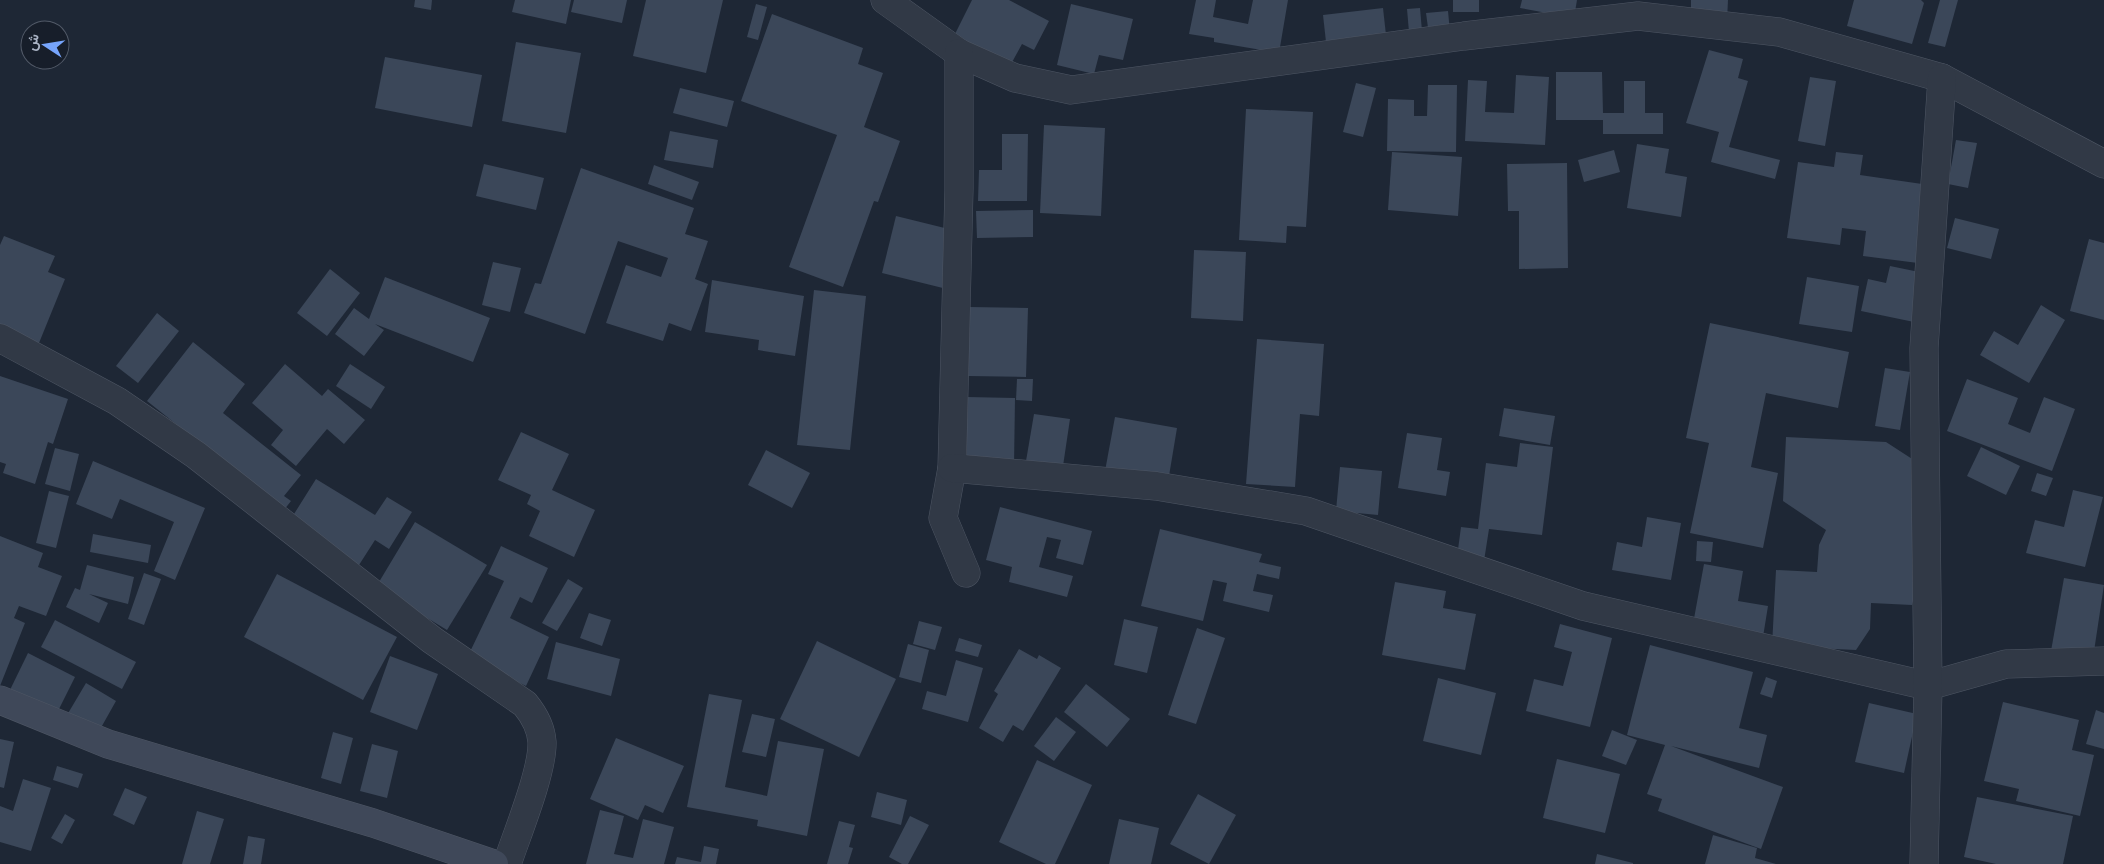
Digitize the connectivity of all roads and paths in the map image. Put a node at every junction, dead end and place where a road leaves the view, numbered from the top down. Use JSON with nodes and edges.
{"nodes":[{"id":1,"x":885,"y":0,"type":"edge"},
{"id":2,"x":959,"y":54,"type":"junction"},
{"id":3,"x":1942,"y":78,"type":"junction"},
{"id":4,"x":2104,"y":164,"type":"edge"},
{"id":5,"x":0,"y":338,"type":"edge"},
{"id":6,"x":952,"y":468,"type":"junction"},
{"id":7,"x":966,"y":573,"type":"dead end"},
{"id":8,"x":2104,"y":661,"type":"edge"},
{"id":9,"x":1928,"y":686,"type":"junction"},
{"id":10,"x":0,"y":700,"type":"edge"},
{"id":11,"x":494,"y":864,"type":"edge"},
{"id":12,"x":507,"y":864,"type":"edge"},
{"id":13,"x":1924,"y":864,"type":"edge"}],
"edges":[{"from":1,"to":2,"type":"street"},
{"from":2,"to":3,"type":"street"},
{"from":2,"to":6,"type":"street"},
{"from":3,"to":4,"type":"street"},
{"from":3,"to":9,"type":"street"},
{"from":5,"to":12,"type":"street"},
{"from":6,"to":7,"type":"street"},
{"from":6,"to":9,"type":"street"},
{"from":8,"to":9,"type":"street"},
{"from":9,"to":13,"type":"street"},
{"from":10,"to":11,"type":"street"}]}
